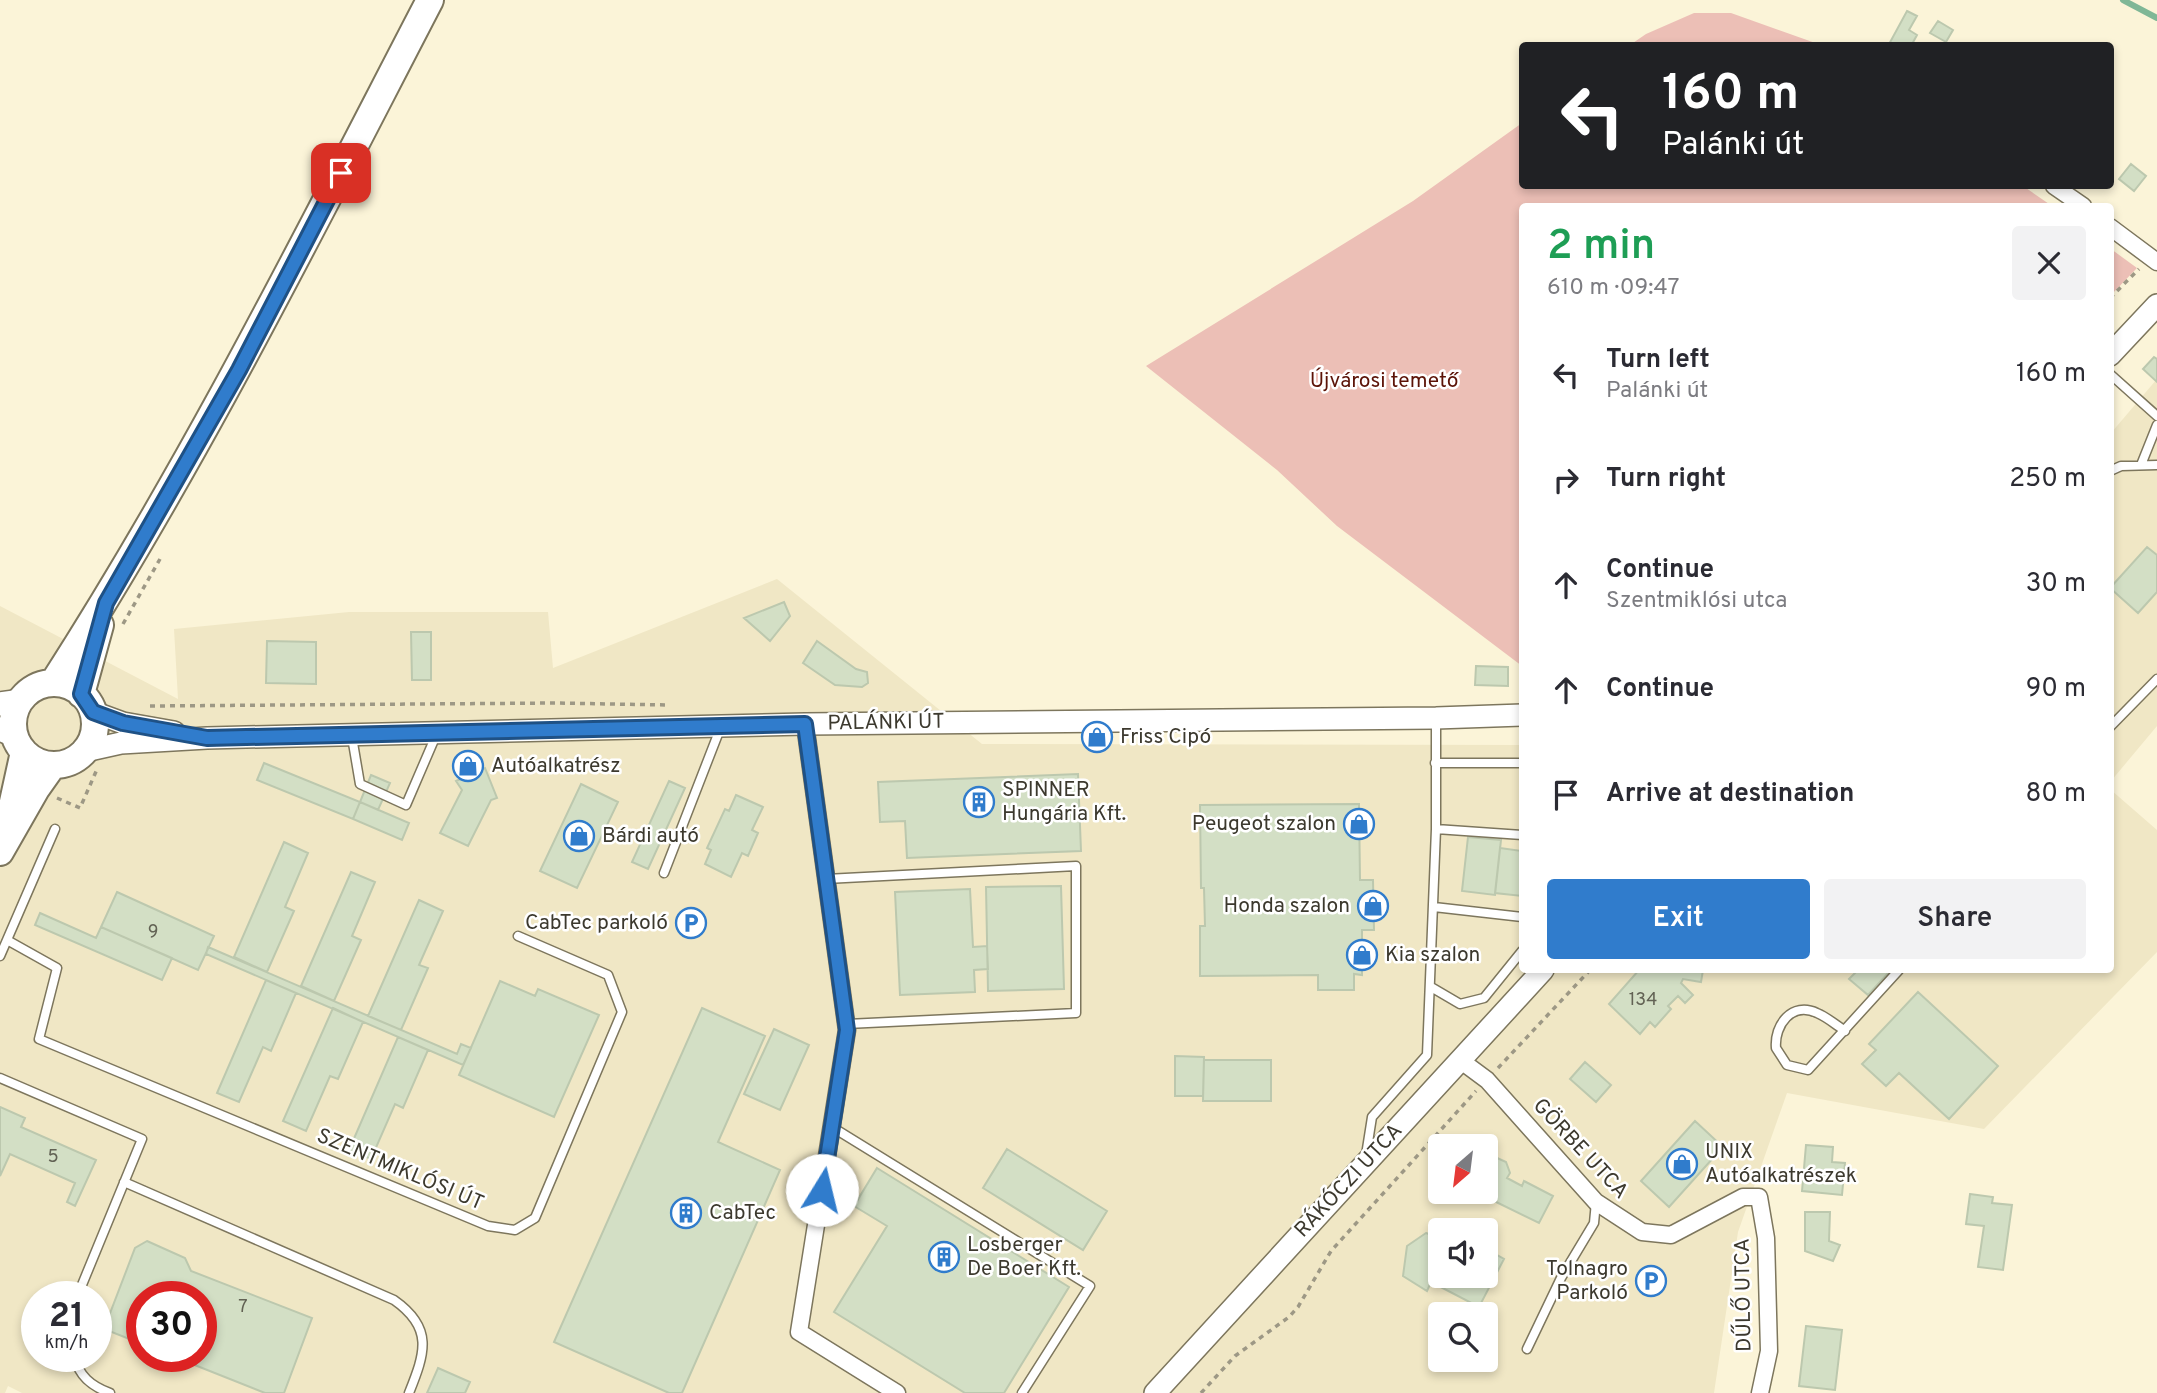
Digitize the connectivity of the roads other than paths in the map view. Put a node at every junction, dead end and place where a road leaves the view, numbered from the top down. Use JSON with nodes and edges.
{"nodes":[{"id":1,"x":430,"y":0,"type":"edge"},
{"id":2,"x":2058,"y":189,"type":"edge"},
{"id":3,"x":2079,"y":203,"type":"edge"},
{"id":4,"x":2114,"y":230,"type":"edge"},
{"id":5,"x":2157,"y":262,"type":"edge"},
{"id":6,"x":2157,"y":305,"type":"edge"},
{"id":7,"x":2114,"y":351,"type":"edge"},
{"id":8,"x":2114,"y":378,"type":"edge"},
{"id":9,"x":2157,"y":416,"type":"edge"},
{"id":10,"x":2157,"y":425,"type":"edge"},
{"id":11,"x":2141,"y":465,"type":"junction"},
{"id":12,"x":2157,"y":465,"type":"edge"},
{"id":13,"x":2114,"y":469,"type":"edge"},
{"id":14,"x":106,"y":603,"type":"junction"},
{"id":15,"x":2157,"y":679,"type":"edge"},
{"id":16,"x":53,"y":683,"type":"junction"},
{"id":17,"x":10,"y":703,"type":"edge"},
{"id":18,"x":87,"y":703,"type":"junction"},
{"id":19,"x":1519,"y":715,"type":"edge"},
{"id":20,"x":1436,"y":718,"type":"junction"},
{"id":21,"x":2114,"y":723,"type":"edge"},
{"id":22,"x":805,"y":724,"type":"junction"},
{"id":23,"x":721,"y":726,"type":"junction"},
{"id":24,"x":438,"y":733,"type":"junction"},
{"id":25,"x":351,"y":734,"type":"junction"},
{"id":26,"x":207,"y":738,"type":"junction"},
{"id":27,"x":13,"y":739,"type":"edge"},
{"id":28,"x":92,"y":758,"type":"junction"},
{"id":29,"x":1435,"y":763,"type":"junction"},
{"id":30,"x":1519,"y":764,"type":"edge"},
{"id":31,"x":53,"y":765,"type":"junction"},
{"id":32,"x":55,"y":829,"type":"dead end"},
{"id":33,"x":1436,"y":829,"type":"junction"},
{"id":34,"x":1519,"y":835,"type":"edge"},
{"id":35,"x":1,"y":849,"type":"edge"},
{"id":36,"x":664,"y":873,"type":"dead end"},
{"id":37,"x":826,"y":879,"type":"junction"},
{"id":38,"x":1434,"y":907,"type":"junction"},
{"id":39,"x":1519,"y":917,"type":"edge"},
{"id":40,"x":518,"y":936,"type":"dead end"},
{"id":41,"x":7,"y":940,"type":"junction"},
{"id":42,"x":1519,"y":955,"type":"edge"},
{"id":43,"x":0,"y":957,"type":"edge"},
{"id":44,"x":1540,"y":973,"type":"edge"},
{"id":45,"x":1896,"y":973,"type":"edge"},
{"id":46,"x":1431,"y":987,"type":"junction"},
{"id":47,"x":847,"y":1024,"type":"junction"},
{"id":48,"x":1845,"y":1031,"type":"junction"},
{"id":49,"x":1460,"y":1060,"type":"junction"},
{"id":50,"x":0,"y":1078,"type":"edge"},
{"id":51,"x":832,"y":1127,"type":"junction"},
{"id":52,"x":1364,"y":1164,"type":"junction"},
{"id":53,"x":124,"y":1182,"type":"junction"},
{"id":54,"x":1759,"y":1197,"type":"joint"},
{"id":55,"x":1596,"y":1202,"type":"junction"},
{"id":56,"x":84,"y":1281,"type":"edge"},
{"id":57,"x":1527,"y":1349,"type":"dead end"},
{"id":58,"x":79,"y":1372,"type":"edge"},
{"id":59,"x":110,"y":1393,"type":"edge"},
{"id":60,"x":409,"y":1393,"type":"edge"},
{"id":61,"x":897,"y":1393,"type":"edge"},
{"id":62,"x":1022,"y":1393,"type":"edge"},
{"id":63,"x":1155,"y":1393,"type":"edge"},
{"id":64,"x":1760,"y":1393,"type":"edge"}],
"edges":[{"from":1,"to":14,"type":"main road"},
{"from":2,"to":3,"type":"street"},
{"from":4,"to":5,"type":"street"},
{"from":6,"to":7,"type":"street"},
{"from":8,"to":9,"type":"lane"},
{"from":10,"to":11,"type":"lane"},
{"from":11,"to":12,"type":"lane"},
{"from":11,"to":13,"type":"lane"},
{"from":14,"to":16,"type":"main road"},
{"from":14,"to":18,"type":"main road"},
{"from":15,"to":21,"type":"lane"},
{"from":16,"to":17,"type":"main road"},
{"from":16,"to":18,"type":"main road"},
{"from":17,"to":27,"type":"main road"},
{"from":18,"to":26,"type":"street","name":"PALÁNKI ÚT"},
{"from":18,"to":28,"type":"main road"},
{"from":19,"to":20,"type":"street","name":"PALÁNKI ÚT"},
{"from":20,"to":22,"type":"street","name":"PALÁNKI ÚT"},
{"from":20,"to":29,"type":"lane"},
{"from":22,"to":23,"type":"street","name":"PALÁNKI ÚT"},
{"from":22,"to":37,"type":"street"},
{"from":23,"to":24,"type":"street","name":"PALÁNKI ÚT"},
{"from":23,"to":36,"type":"lane"},
{"from":24,"to":25,"type":"street","name":"PALÁNKI ÚT"},
{"from":24,"to":25,"type":"lane"},
{"from":25,"to":26,"type":"street","name":"PALÁNKI ÚT"},
{"from":26,"to":28,"type":"street","name":"PALÁNKI ÚT"},
{"from":27,"to":31,"type":"main road"},
{"from":27,"to":35,"type":"main road"},
{"from":28,"to":31,"type":"main road"},
{"from":29,"to":30,"type":"lane"},
{"from":29,"to":33,"type":"lane"},
{"from":31,"to":35,"type":"main road"},
{"from":32,"to":41,"type":"lane"},
{"from":33,"to":34,"type":"lane"},
{"from":33,"to":38,"type":"lane"},
{"from":37,"to":47,"type":"street"},
{"from":37,"to":47,"type":"lane"},
{"from":38,"to":39,"type":"lane"},
{"from":38,"to":46,"type":"lane"},
{"from":40,"to":41,"type":"lane","name":"SZENTMIKLÓSI ÚT"},
{"from":41,"to":43,"type":"lane"},
{"from":42,"to":46,"type":"lane"},
{"from":44,"to":49,"type":"street","name":"RÁKÓCZI UTCA"},
{"from":45,"to":48,"type":"lane"},
{"from":46,"to":52,"type":"lane"},
{"from":47,"to":51,"type":"street"},
{"from":48,"to":48,"type":"lane"},
{"from":49,"to":52,"type":"street","name":"RÁKÓCZI UTCA"},
{"from":49,"to":55,"type":"street","name":"GÖRBE UTCA"},
{"from":50,"to":53,"type":"lane"},
{"from":51,"to":61,"type":"street"},
{"from":51,"to":62,"type":"lane"},
{"from":52,"to":63,"type":"street","name":"RÁKÓCZI UTCA"},
{"from":53,"to":56,"type":"lane"},
{"from":53,"to":60,"type":"lane"},
{"from":54,"to":55,"type":"street","name":"GÖRBE UTCA"},
{"from":54,"to":64,"type":"street","name":"DŰLŐ UTCA"},
{"from":55,"to":57,"type":"lane"},
{"from":58,"to":59,"type":"lane"}]}
